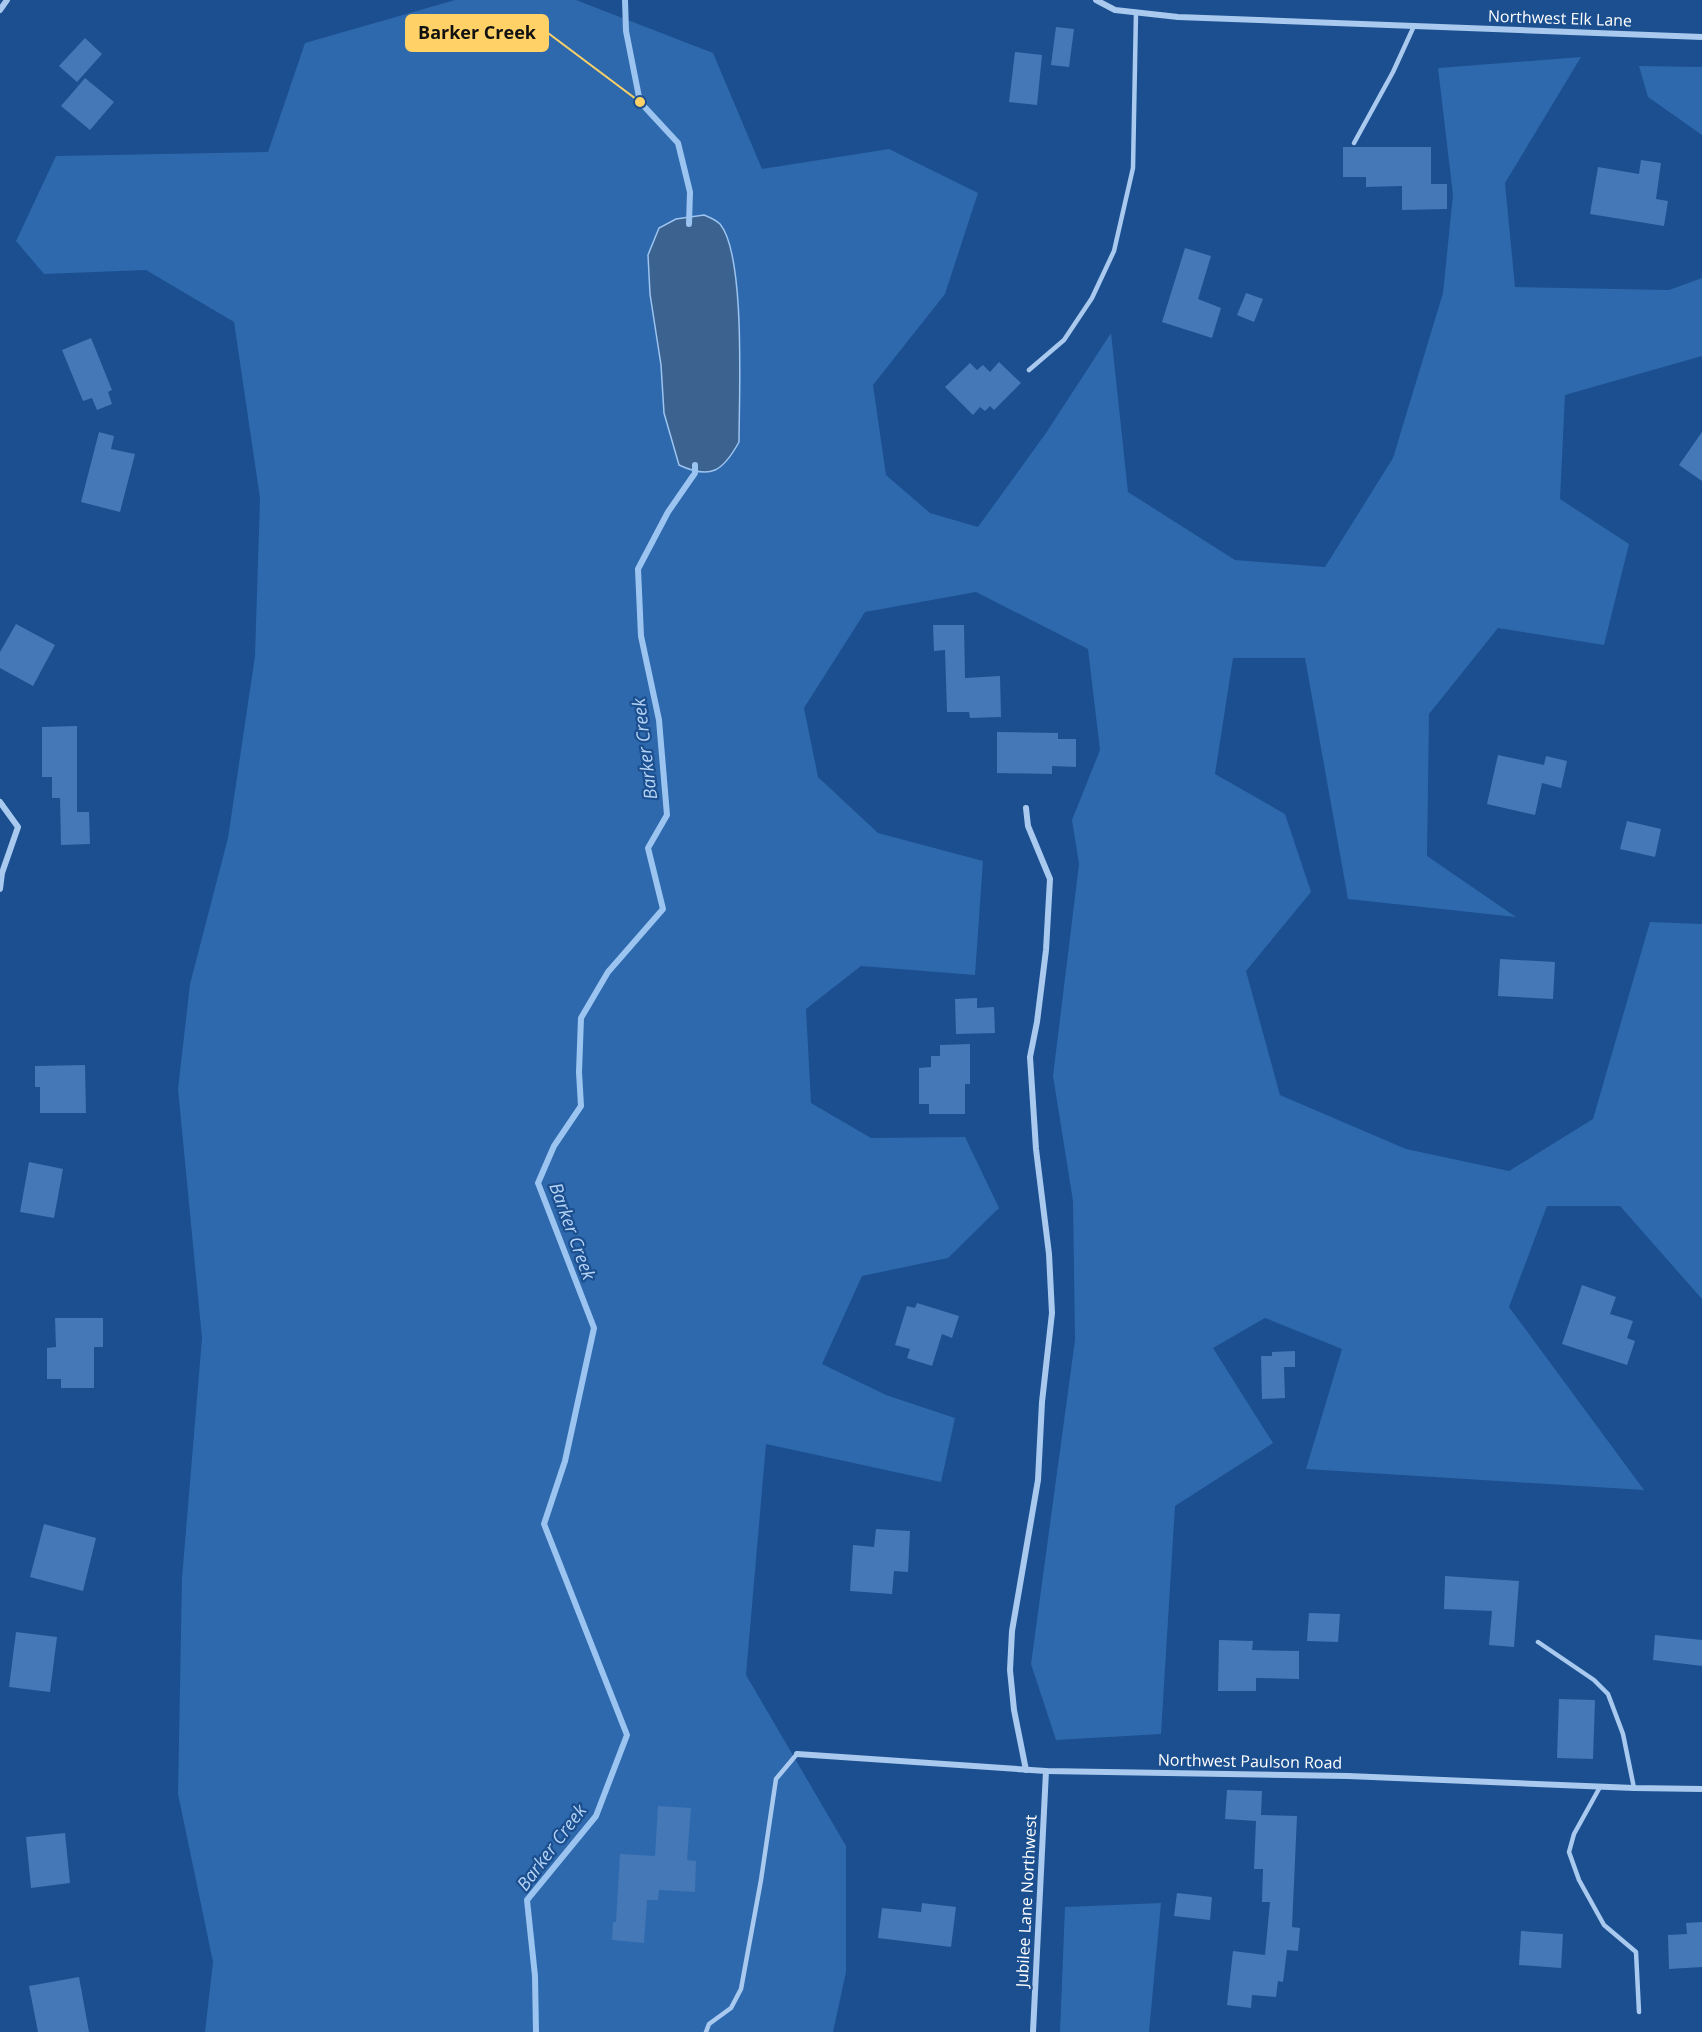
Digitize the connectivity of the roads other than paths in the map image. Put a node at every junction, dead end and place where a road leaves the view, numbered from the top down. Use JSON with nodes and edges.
{"nodes":[{"id":1,"x":7,"y":0,"type":"edge"},
{"id":2,"x":1096,"y":0,"type":"edge"},
{"id":3,"x":0,"y":10,"type":"edge"},
{"id":4,"x":1136,"y":12,"type":"junction"},
{"id":5,"x":1414,"y":26,"type":"junction"},
{"id":6,"x":1702,"y":37,"type":"edge"},
{"id":7,"x":1354,"y":143,"type":"dead end"},
{"id":8,"x":1029,"y":370,"type":"dead end"},
{"id":9,"x":0,"y":802,"type":"edge"},
{"id":10,"x":1026,"y":808,"type":"dead end"},
{"id":11,"x":0,"y":889,"type":"edge"},
{"id":12,"x":1538,"y":1642,"type":"dead end"},
{"id":13,"x":797,"y":1754,"type":"joint"},
{"id":14,"x":1026,"y":1770,"type":"junction"},
{"id":15,"x":1046,"y":1771,"type":"junction"},
{"id":16,"x":1600,"y":1787,"type":"junction"},
{"id":17,"x":1634,"y":1788,"type":"junction"},
{"id":18,"x":1702,"y":1789,"type":"edge"},
{"id":19,"x":1639,"y":2012,"type":"dead end"},
{"id":20,"x":706,"y":2032,"type":"edge"},
{"id":21,"x":1033,"y":2032,"type":"edge"}],
"edges":[{"from":1,"to":3,"type":"street"},
{"from":2,"to":4,"type":"street","name":"Northwest Elk Lane"},
{"from":4,"to":5,"type":"street","name":"Northwest Elk Lane"},
{"from":4,"to":8,"type":"lane"},
{"from":5,"to":6,"type":"street","name":"Northwest Elk Lane"},
{"from":5,"to":7,"type":"lane"},
{"from":9,"to":11,"type":"street"},
{"from":10,"to":14,"type":"street"},
{"from":12,"to":17,"type":"lane"},
{"from":13,"to":14,"type":"street","name":"Northwest Paulson Road"},
{"from":13,"to":20,"type":"lane"},
{"from":14,"to":15,"type":"street","name":"Northwest Paulson Road"},
{"from":15,"to":16,"type":"street","name":"Northwest Paulson Road"},
{"from":15,"to":21,"type":"street","name":"Jubilee Lane Northwest"},
{"from":16,"to":17,"type":"street","name":"Northwest Paulson Road"},
{"from":16,"to":19,"type":"lane"},
{"from":17,"to":18,"type":"street","name":"Northwest Paulson Road"}]}
